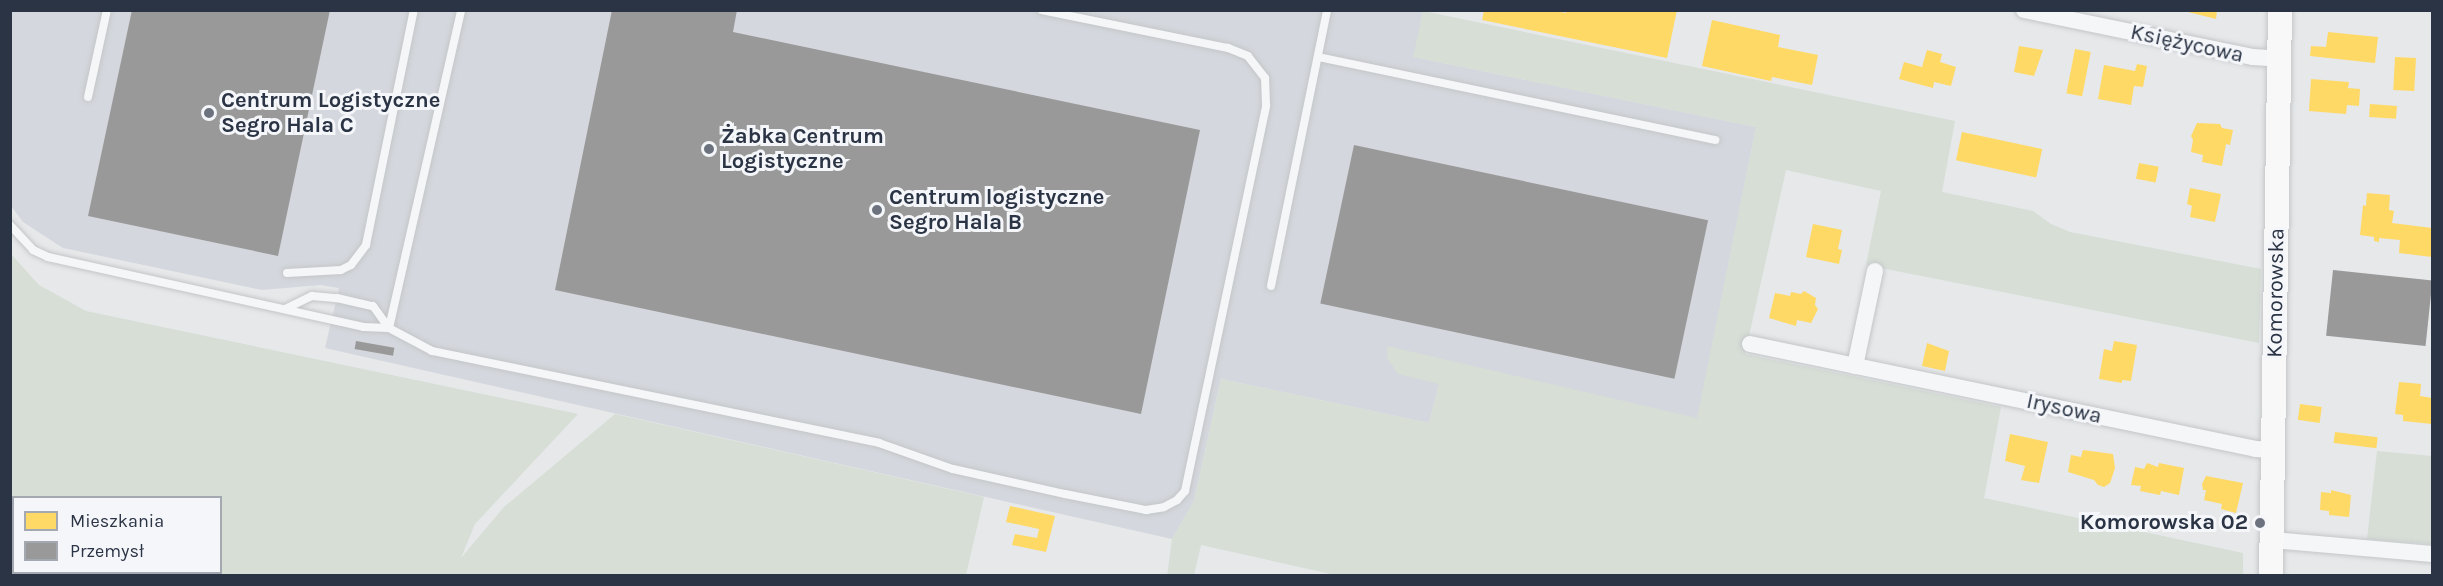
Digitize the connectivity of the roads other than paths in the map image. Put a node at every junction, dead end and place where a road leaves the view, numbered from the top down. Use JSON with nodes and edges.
{"nodes":[{"id":1,"x":107,"y":10,"type":"edge"},
{"id":2,"x":414,"y":10,"type":"edge"},
{"id":3,"x":461,"y":10,"type":"edge"},
{"id":4,"x":1042,"y":10,"type":"edge"},
{"id":5,"x":1327,"y":10,"type":"edge"},
{"id":6,"x":2024,"y":10,"type":"edge"},
{"id":7,"x":2280,"y":10,"type":"edge"},
{"id":8,"x":1318,"y":57,"type":"junction"},
{"id":9,"x":2279,"y":59,"type":"junction"},
{"id":10,"x":88,"y":98,"type":"dead end"},
{"id":11,"x":1715,"y":141,"type":"dead end"},
{"id":12,"x":10,"y":225,"type":"edge"},
{"id":13,"x":1875,"y":271,"type":"dead end"},
{"id":14,"x":287,"y":273,"type":"dead end"},
{"id":15,"x":1271,"y":286,"type":"dead end"},
{"id":16,"x":285,"y":309,"type":"junction"},
{"id":17,"x":389,"y":328,"type":"junction"},
{"id":18,"x":1750,"y":344,"type":"dead end"},
{"id":19,"x":1855,"y":366,"type":"junction"},
{"id":20,"x":2273,"y":450,"type":"junction"},
{"id":21,"x":2272,"y":540,"type":"junction"},
{"id":22,"x":2433,"y":554,"type":"edge"},
{"id":23,"x":2271,"y":576,"type":"edge"}],
"edges":[{"from":1,"to":10,"type":"lane"},
{"from":2,"to":14,"type":"lane"},
{"from":3,"to":17,"type":"lane"},
{"from":4,"to":17,"type":"lane"},
{"from":5,"to":8,"type":"lane"},
{"from":6,"to":9,"type":"street","name":"Księżycowa"},
{"from":7,"to":9,"type":"street","name":"Komorowska"},
{"from":8,"to":11,"type":"lane"},
{"from":8,"to":15,"type":"lane"},
{"from":9,"to":20,"type":"street","name":"Komorowska"},
{"from":12,"to":16,"type":"lane"},
{"from":13,"to":19,"type":"street"},
{"from":16,"to":17,"type":"lane"},
{"from":16,"to":17,"type":"lane"},
{"from":18,"to":19,"type":"street","name":"Irysowa"},
{"from":19,"to":20,"type":"street","name":"Irysowa"},
{"from":20,"to":21,"type":"street","name":"Komorowska"},
{"from":21,"to":22,"type":"street"},
{"from":21,"to":23,"type":"street","name":"Komorowska"}]}
